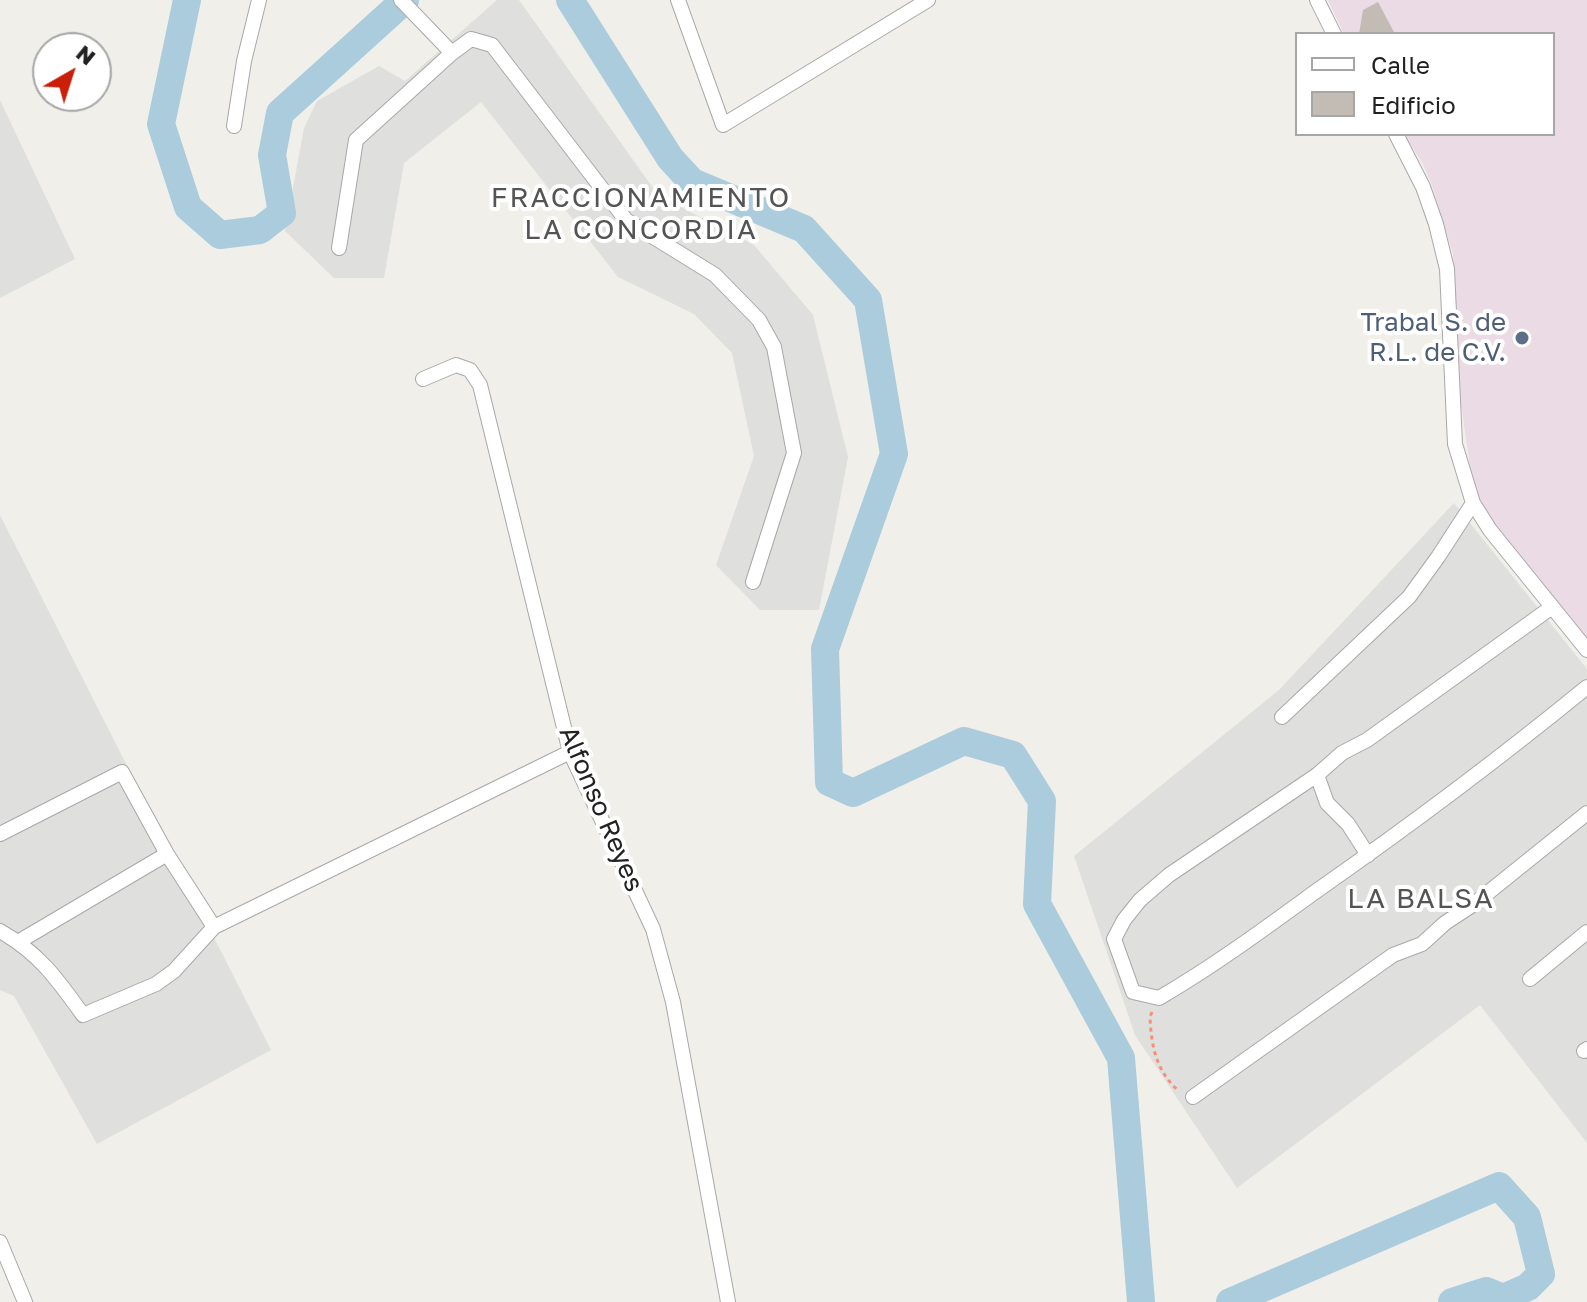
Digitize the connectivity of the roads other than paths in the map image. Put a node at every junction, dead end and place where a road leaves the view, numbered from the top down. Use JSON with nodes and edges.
{"nodes":[{"id":1,"x":259,"y":0,"type":"edge"},
{"id":2,"x":401,"y":0,"type":"edge"},
{"id":3,"x":678,"y":0,"type":"edge"},
{"id":4,"x":928,"y":0,"type":"edge"},
{"id":5,"x":1317,"y":0,"type":"edge"},
{"id":6,"x":1333,"y":32,"type":"edge"},
{"id":7,"x":452,"y":53,"type":"junction"},
{"id":8,"x":234,"y":126,"type":"dead end"},
{"id":9,"x":1397,"y":136,"type":"edge"},
{"id":10,"x":339,"y":248,"type":"dead end"},
{"id":11,"x":423,"y":379,"type":"dead end"},
{"id":12,"x":1473,"y":503,"type":"junction"},
{"id":13,"x":753,"y":582,"type":"dead end"},
{"id":14,"x":1552,"y":607,"type":"junction"},
{"id":15,"x":1587,"y":650,"type":"edge"},
{"id":16,"x":1587,"y":687,"type":"edge"},
{"id":17,"x":1282,"y":717,"type":"dead end"},
{"id":18,"x":570,"y":752,"type":"junction"},
{"id":19,"x":1317,"y":775,"type":"junction"},
{"id":20,"x":1587,"y":813,"type":"edge"},
{"id":21,"x":0,"y":834,"type":"edge"},
{"id":22,"x":167,"y":854,"type":"junction"},
{"id":23,"x":1368,"y":855,"type":"junction"},
{"id":24,"x":214,"y":927,"type":"junction"},
{"id":25,"x":0,"y":931,"type":"edge"},
{"id":26,"x":1587,"y":932,"type":"edge"},
{"id":27,"x":18,"y":942,"type":"junction"},
{"id":28,"x":1530,"y":979,"type":"dead end"},
{"id":29,"x":1193,"y":1097,"type":"road end"},
{"id":30,"x":0,"y":1242,"type":"edge"},
{"id":31,"x":25,"y":1302,"type":"edge"},
{"id":32,"x":728,"y":1302,"type":"edge"}],
"edges":[{"from":1,"to":8,"type":"street"},
{"from":2,"to":7,"type":"street"},
{"from":3,"to":4,"type":"street"},
{"from":5,"to":6,"type":"street"},
{"from":7,"to":10,"type":"street"},
{"from":7,"to":13,"type":"street"},
{"from":9,"to":12,"type":"street"},
{"from":11,"to":18,"type":"street","name":"Alfonso Reyes"},
{"from":12,"to":14,"type":"street"},
{"from":12,"to":17,"type":"street"},
{"from":14,"to":15,"type":"street"},
{"from":14,"to":19,"type":"street"},
{"from":16,"to":23,"type":"street"},
{"from":18,"to":24,"type":"street"},
{"from":18,"to":32,"type":"street","name":"Alfonso Reyes"},
{"from":19,"to":23,"type":"street"},
{"from":19,"to":23,"type":"street"},
{"from":20,"to":29,"type":"street"},
{"from":21,"to":22,"type":"street"},
{"from":22,"to":24,"type":"street"},
{"from":22,"to":27,"type":"street"},
{"from":24,"to":27,"type":"street"},
{"from":25,"to":27,"type":"street"},
{"from":26,"to":28,"type":"street"},
{"from":30,"to":31,"type":"street"}]}
